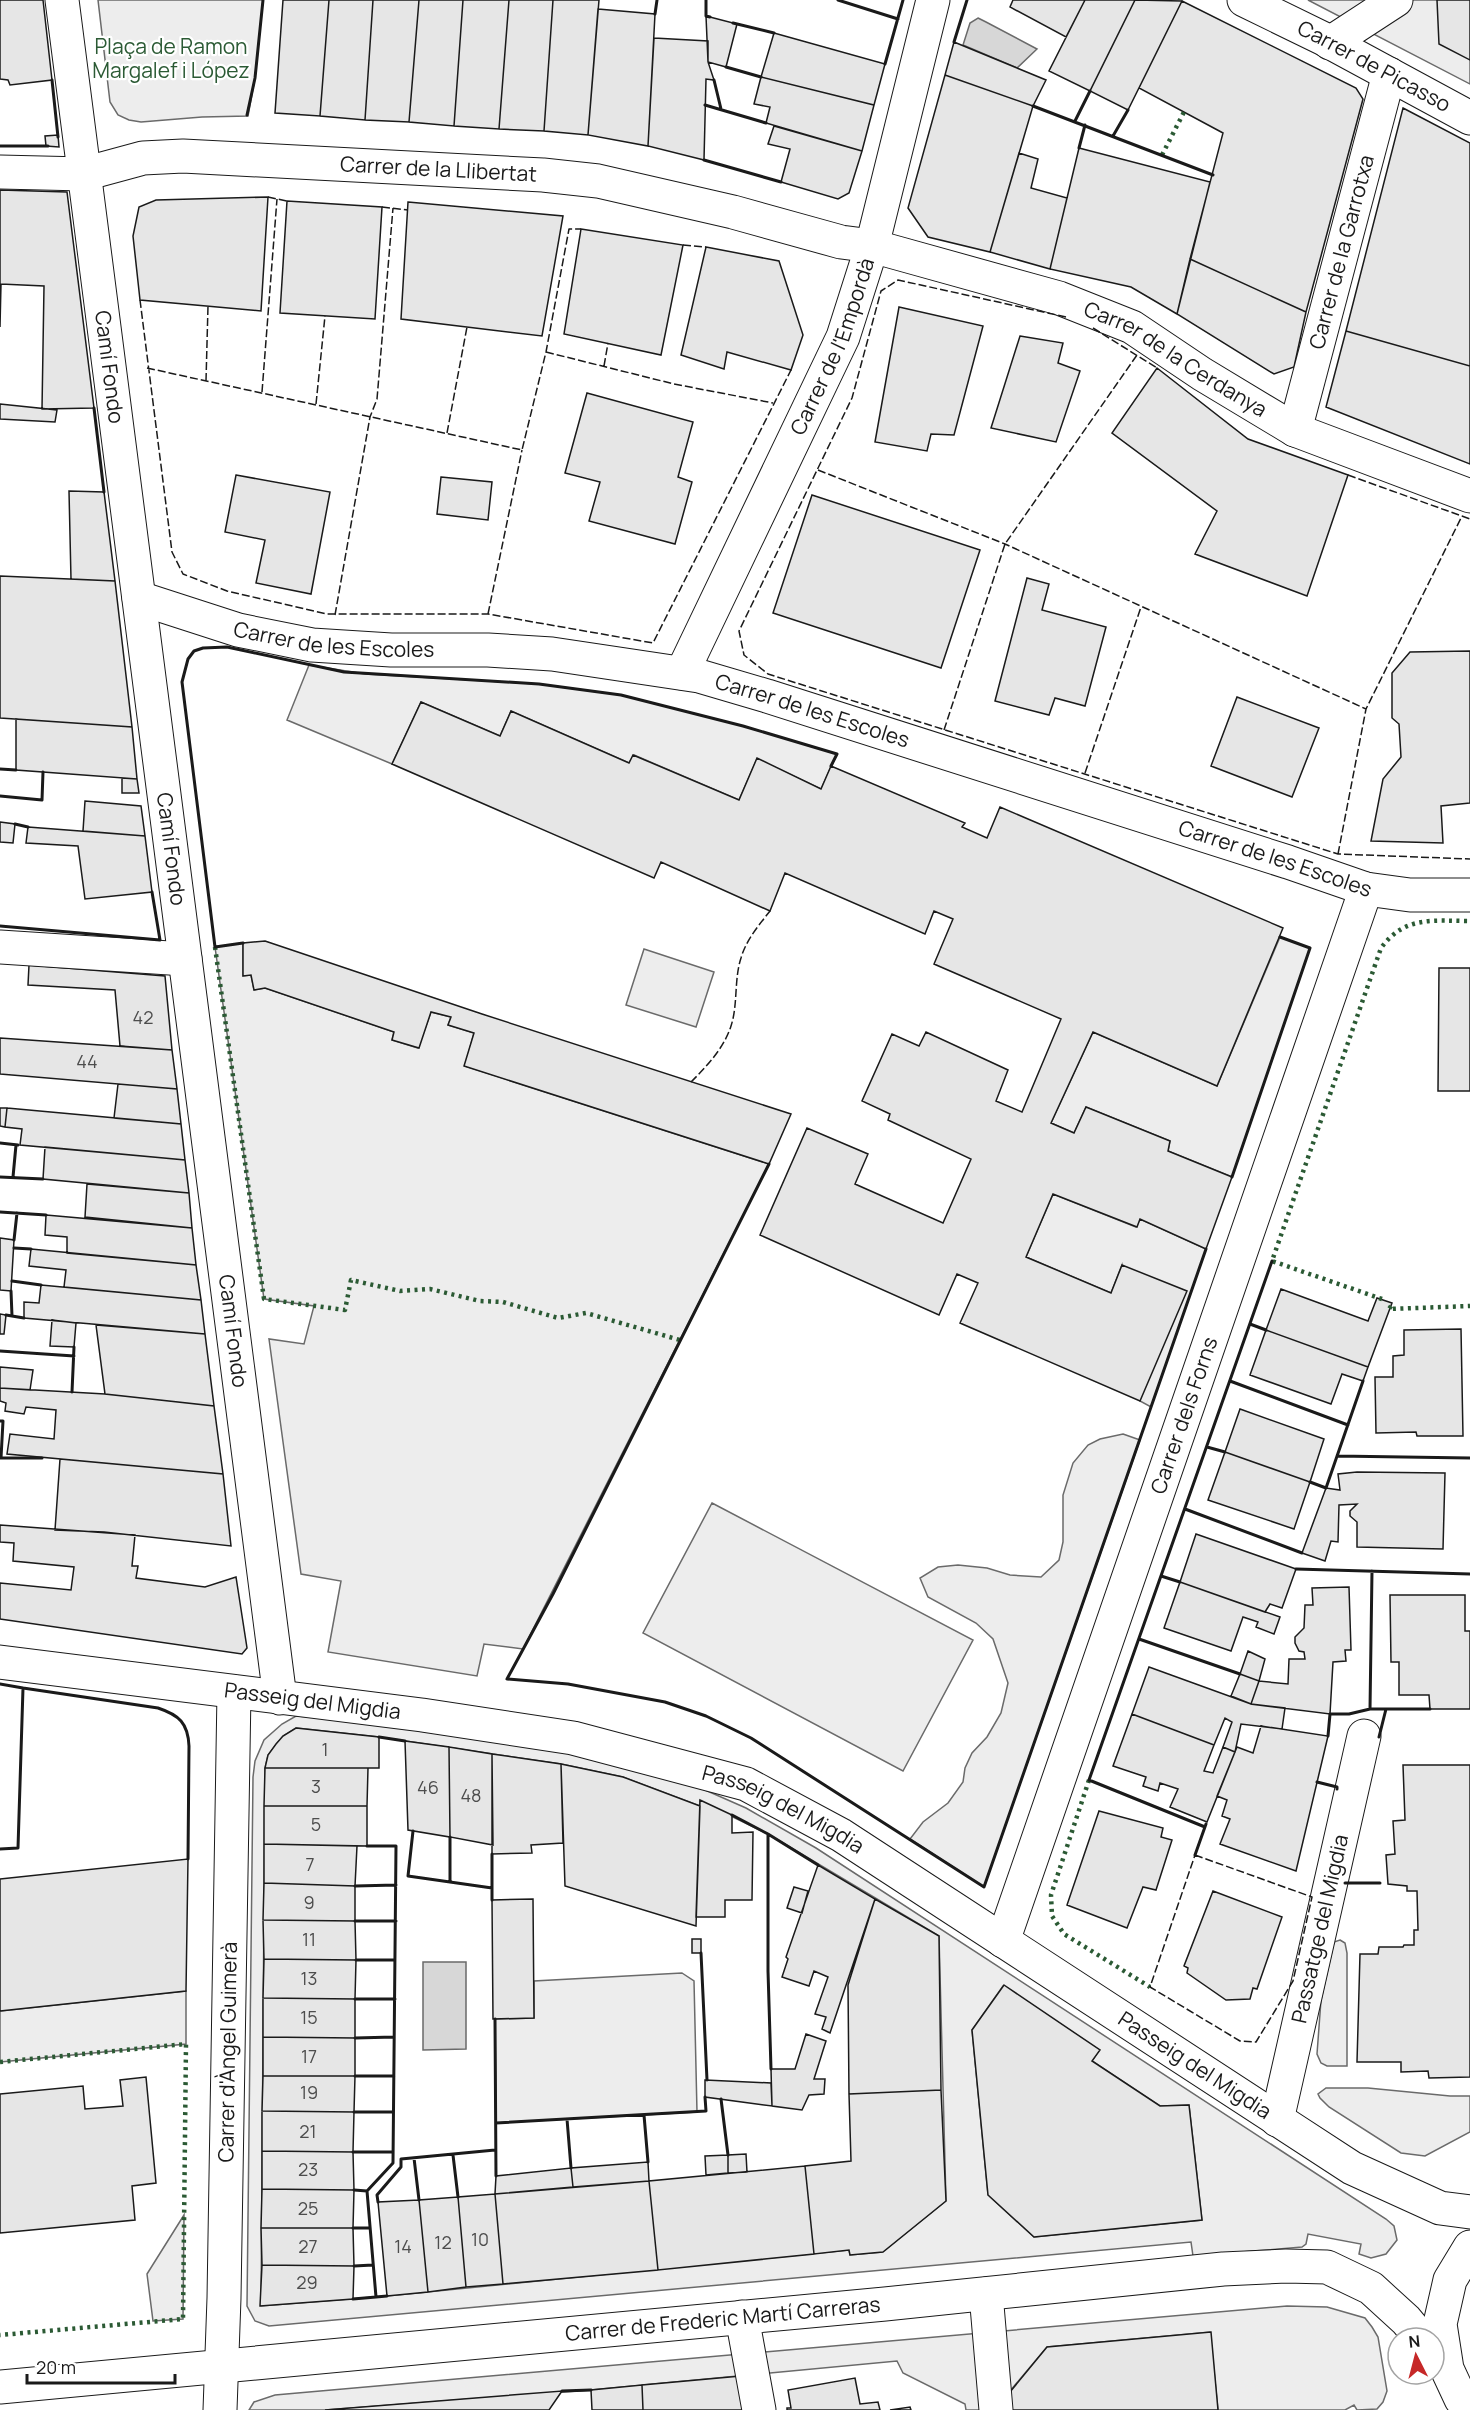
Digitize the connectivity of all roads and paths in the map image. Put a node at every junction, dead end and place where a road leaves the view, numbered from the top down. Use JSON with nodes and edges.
{"nodes":[{"id":1,"x":62,"y":0,"type":"edge"},
{"id":2,"x":933,"y":0,"type":"edge"},
{"id":3,"x":1244,"y":0,"type":"edge"},
{"id":4,"x":1396,"y":0,"type":"edge"},
{"id":5,"x":1330,"y":43,"type":"junction"},
{"id":6,"x":1389,"y":74,"type":"junction"},
{"id":7,"x":1470,"y":118,"type":"edge"},
{"id":8,"x":0,"y":172,"type":"edge"},
{"id":9,"x":84,"y":174,"type":"junction"},
{"id":10,"x":872,"y":246,"type":"junction"},
{"id":11,"x":1295,"y":430,"type":"junction"},
{"id":12,"x":1470,"y":496,"type":"edge"},
{"id":13,"x":139,"y":598,"type":"junction"},
{"id":14,"x":682,"y":673,"type":"junction"},
{"id":15,"x":1366,"y":889,"type":"junction"},
{"id":16,"x":1470,"y":895,"type":"edge"},
{"id":17,"x":0,"y":947,"type":"edge"},
{"id":18,"x":185,"y":959,"type":"junction"},
{"id":19,"x":0,"y":1662,"type":"edge"},
{"id":20,"x":234,"y":1692,"type":"junction"},
{"id":21,"x":280,"y":1698,"type":"junction"},
{"id":22,"x":1364,"y":1736,"type":"dead end"},
{"id":23,"x":1003,"y":1941,"type":"junction"},
{"id":24,"x":1277,"y":2120,"type":"junction"},
{"id":25,"x":1470,"y":2212,"type":"edge"},
{"id":26,"x":1470,"y":2247,"type":"edge"},
{"id":27,"x":986,"y":2294,"type":"junction"},
{"id":28,"x":742,"y":2317,"type":"junction"},
{"id":29,"x":1411,"y":2326,"type":"edge"},
{"id":30,"x":1440,"y":2326,"type":"edge"},
{"id":31,"x":221,"y":2365,"type":"junction"},
{"id":32,"x":1446,"y":2373,"type":"edge"},
{"id":33,"x":0,"y":2387,"type":"edge"},
{"id":34,"x":220,"y":2410,"type":"edge"},
{"id":35,"x":759,"y":2410,"type":"edge"},
{"id":36,"x":996,"y":2410,"type":"edge"},
{"id":37,"x":1470,"y":2410,"type":"edge"}],
"edges":[{"from":1,"to":9,"type":"street","name":"Camí Fondo"},
{"from":2,"to":10,"type":"street","name":"Carrer de l'Empordà"},
{"from":3,"to":5,"type":"street","name":"Carrer de Picasso"},
{"from":4,"to":5,"type":"street"},
{"from":5,"to":6,"type":"street","name":"Carrer de Picasso"},
{"from":6,"to":7,"type":"street","name":"Carrer de Picasso"},
{"from":6,"to":11,"type":"street","name":"Carrer de la Garrotxa"},
{"from":8,"to":9,"type":"street","name":"Carrer de la Llibertat"},
{"from":9,"to":10,"type":"street","name":"Carrer de la Llibertat"},
{"from":9,"to":13,"type":"street","name":"Camí Fondo"},
{"from":10,"to":11,"type":"street","name":"Carrer de la Cerdanya"},
{"from":10,"to":14,"type":"street","name":"Carrer de l'Empordà"},
{"from":11,"to":12,"type":"street","name":"Carrer de la Cerdanya"},
{"from":13,"to":14,"type":"street","name":"Carrer de les Escoles"},
{"from":13,"to":18,"type":"street","name":"Camí Fondo"},
{"from":14,"to":15,"type":"street","name":"Carrer de les Escoles"},
{"from":15,"to":16,"type":"street","name":"Carrer de les Escoles"},
{"from":15,"to":23,"type":"street","name":"Carrer dels Forns"},
{"from":17,"to":18,"type":"street"},
{"from":18,"to":21,"type":"street","name":"Camí Fondo"},
{"from":19,"to":20,"type":"street","name":"Passeig del Migdia"},
{"from":20,"to":21,"type":"street","name":"Passeig del Migdia"},
{"from":20,"to":31,"type":"street","name":"Carrer d'Àngel Guimerà"},
{"from":21,"to":23,"type":"street","name":"Passeig del Migdia"},
{"from":22,"to":24,"type":"street","name":"Passatge del Migdia"},
{"from":23,"to":24,"type":"street","name":"Passeig del Migdia"},
{"from":24,"to":25,"type":"street","name":"Passeig del Migdia"},
{"from":26,"to":30,"type":"street"},
{"from":27,"to":28,"type":"street","name":"Carrer de Frederic Martí Carreras"},
{"from":27,"to":29,"type":"street","name":"Carrer de Frederic Martí Carreras"},
{"from":27,"to":36,"type":"street"},
{"from":28,"to":31,"type":"street","name":"Carrer de Frederic Martí Carreras"},
{"from":28,"to":35,"type":"street"},
{"from":31,"to":33,"type":"street","name":"Carrer de Frederic Martí Carreras"},
{"from":31,"to":34,"type":"street","name":"Carrer d'Àngel Guimerà"},
{"from":32,"to":37,"type":"street"}]}
